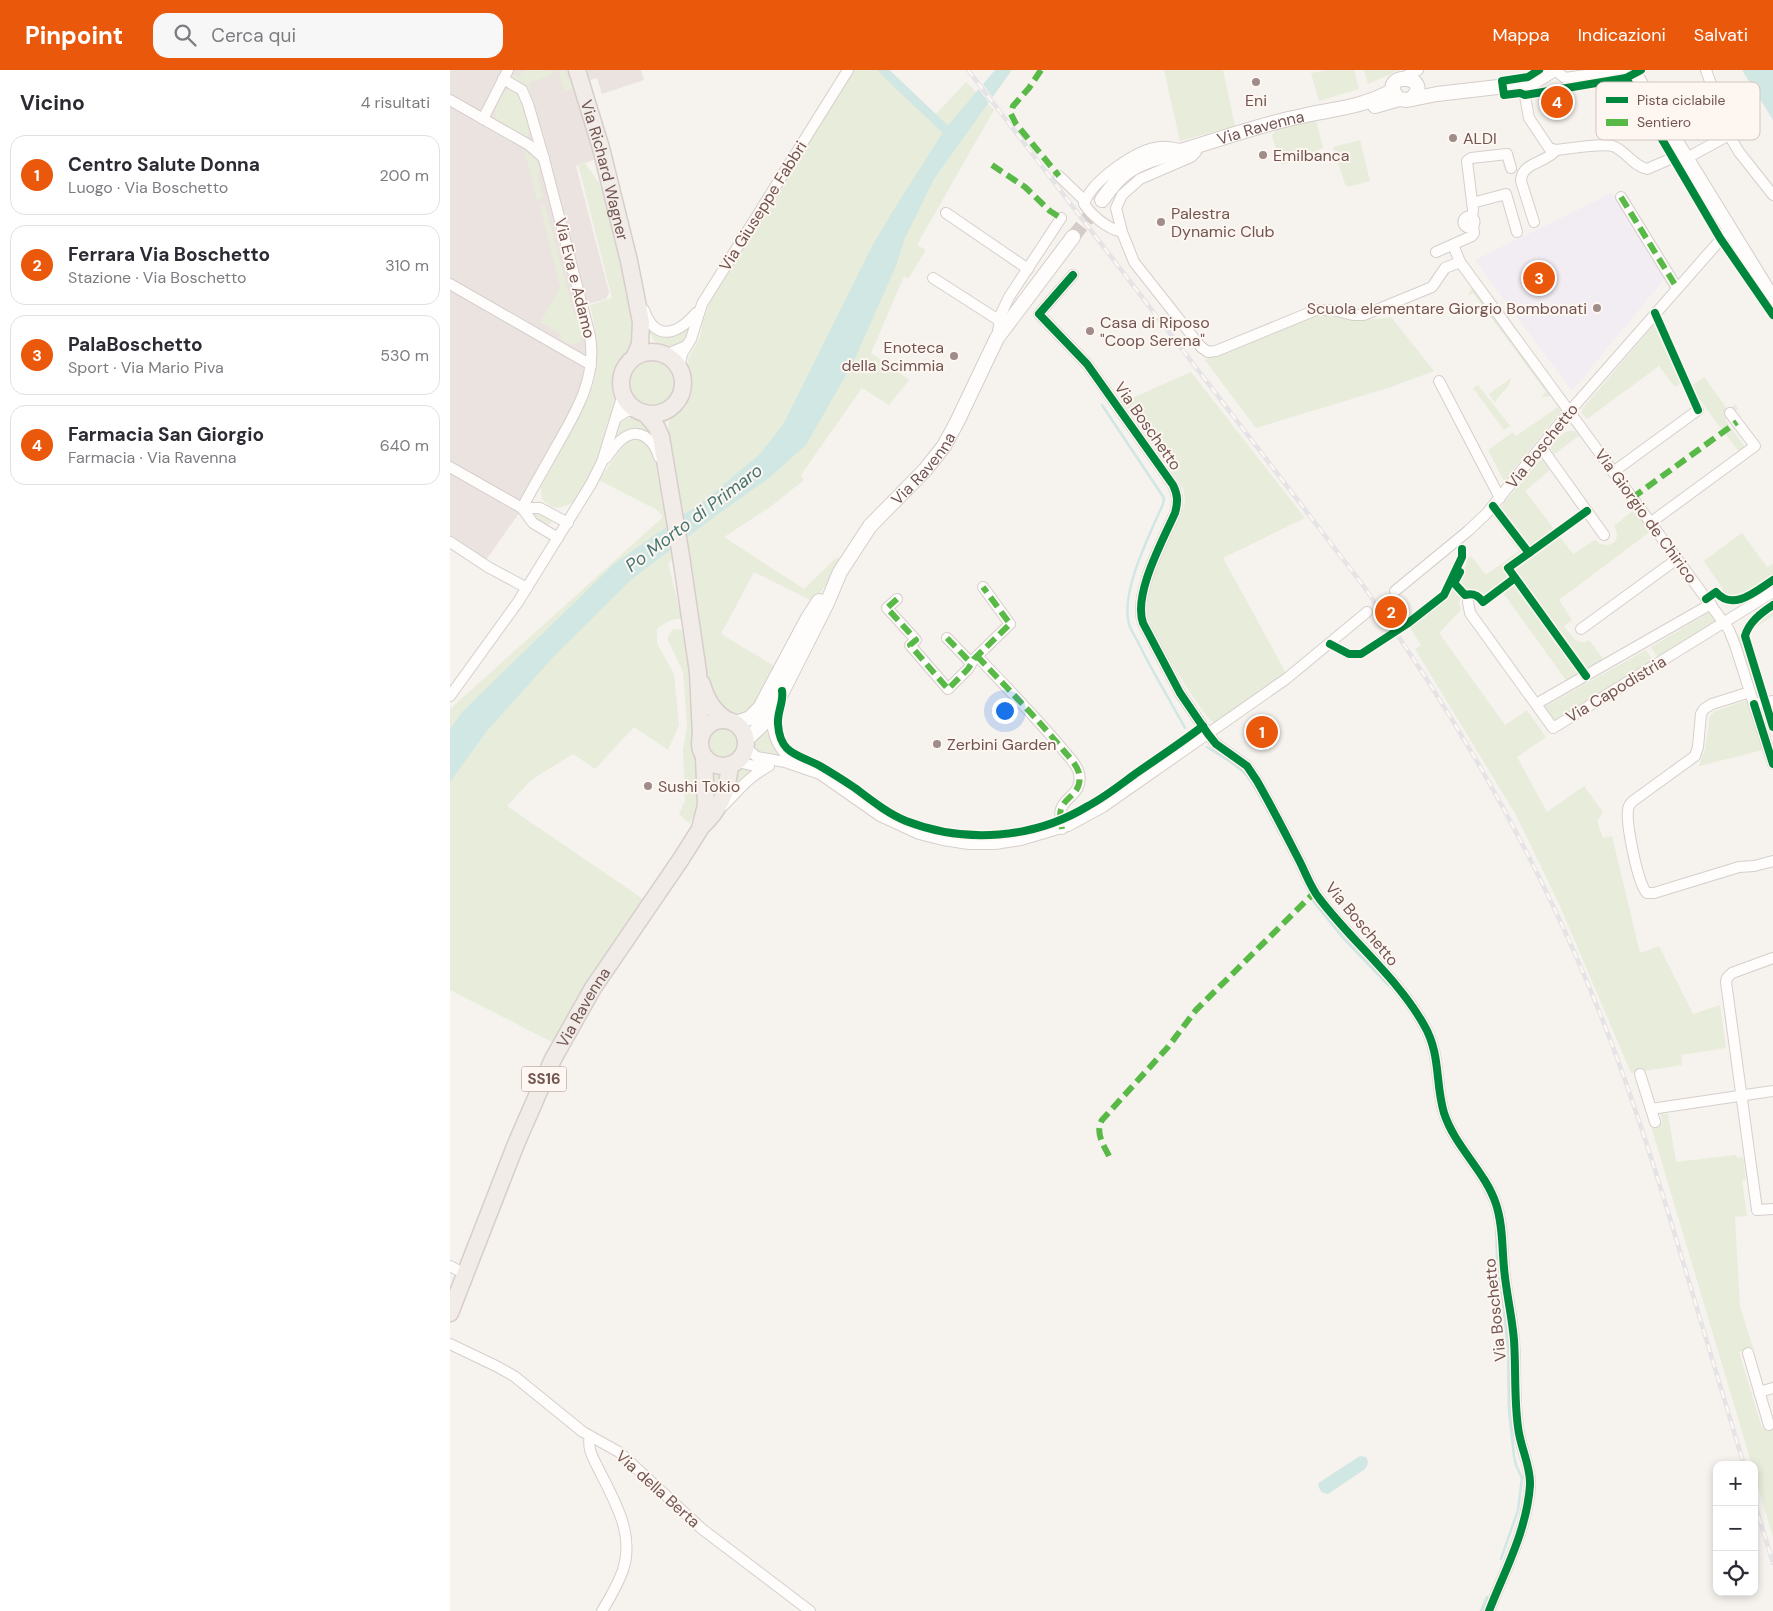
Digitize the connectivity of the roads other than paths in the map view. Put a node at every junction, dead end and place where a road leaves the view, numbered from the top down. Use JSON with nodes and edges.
{"nodes":[{"id":1,"x":575,"y":70,"type":"edge"},
{"id":2,"x":848,"y":70,"type":"edge"},
{"id":3,"x":1621,"y":70,"type":"edge"},
{"id":4,"x":1632,"y":70,"type":"edge"},
{"id":5,"x":1706,"y":70,"type":"edge"},
{"id":6,"x":1551,"y":71,"type":"edge"},
{"id":7,"x":506,"y":74,"type":"edge"},
{"id":8,"x":1639,"y":82,"type":"edge"},
{"id":9,"x":1710,"y":82,"type":"edge"},
{"id":10,"x":1523,"y":84,"type":"junction"},
{"id":11,"x":1409,"y":85,"type":"edge"},
{"id":12,"x":450,"y":101,"type":"edge"},
{"id":13,"x":483,"y":119,"type":"junction"},
{"id":14,"x":1674,"y":140,"type":"edge"},
{"id":15,"x":1720,"y":140,"type":"edge"},
{"id":16,"x":1732,"y":140,"type":"edge"},
{"id":17,"x":1189,"y":148,"type":"junction"},
{"id":18,"x":1556,"y":150,"type":"junction"},
{"id":19,"x":1684,"y":157,"type":"junction"},
{"id":20,"x":544,"y":159,"type":"junction"},
{"id":21,"x":1511,"y":168,"type":"dead end"},
{"id":22,"x":1058,"y":176,"type":"dead end"},
{"id":23,"x":1773,"y":195,"type":"edge"},
{"id":24,"x":1621,"y":197,"type":"dead end"},
{"id":25,"x":1102,"y":200,"type":"tunnel mouth"},
{"id":26,"x":1472,"y":203,"type":"junction"},
{"id":27,"x":1085,"y":204,"type":"junction"},
{"id":28,"x":946,"y":213,"type":"dead end"},
{"id":29,"x":1061,"y":218,"type":"dead end"},
{"id":30,"x":1534,"y":222,"type":"dead end"},
{"id":31,"x":1729,"y":230,"type":"junction"},
{"id":32,"x":1122,"y":232,"type":"junction"},
{"id":33,"x":1517,"y":232,"type":"dead end"},
{"id":34,"x":1073,"y":237,"type":"tunnel mouth"},
{"id":35,"x":1453,"y":245,"type":"junction"},
{"id":36,"x":1436,"y":252,"type":"dead end"},
{"id":37,"x":1460,"y":262,"type":"junction"},
{"id":38,"x":1028,"y":269,"type":"junction"},
{"id":39,"x":631,"y":271,"type":"junction"},
{"id":40,"x":1073,"y":276,"type":"dead end"},
{"id":41,"x":933,"y":278,"type":"dead end"},
{"id":42,"x":450,"y":284,"type":"edge"},
{"id":43,"x":1677,"y":288,"type":"junction"},
{"id":44,"x":1771,"y":293,"type":"edge"},
{"id":45,"x":699,"y":310,"type":"junction"},
{"id":46,"x":1000,"y":321,"type":"junction"},
{"id":47,"x":641,"y":322,"type":"junction"},
{"id":48,"x":997,"y":338,"type":"junction"},
{"id":49,"x":686,"y":346,"type":"junction"},
{"id":50,"x":662,"y":354,"type":"junction"},
{"id":51,"x":635,"y":356,"type":"junction"},
{"id":52,"x":591,"y":365,"type":"junction"},
{"id":53,"x":679,"y":368,"type":"junction"},
{"id":54,"x":1439,"y":381,"type":"dead end"},
{"id":55,"x":623,"y":394,"type":"junction"},
{"id":56,"x":668,"y":409,"type":"junction"},
{"id":57,"x":1698,"y":410,"type":"dead end"},
{"id":58,"x":641,"y":411,"type":"junction"},
{"id":59,"x":1569,"y":412,"type":"junction"},
{"id":60,"x":1730,"y":413,"type":"dead end"},
{"id":61,"x":616,"y":418,"type":"junction"},
{"id":62,"x":661,"y":437,"type":"junction"},
{"id":63,"x":1541,"y":447,"type":"junction"},
{"id":64,"x":602,"y":462,"type":"junction"},
{"id":65,"x":450,"y":467,"type":"edge"},
{"id":66,"x":1613,"y":472,"type":"junction"},
{"id":67,"x":670,"y":489,"type":"junction"},
{"id":68,"x":1500,"y":498,"type":"junction"},
{"id":69,"x":522,"y":508,"type":"junction"},
{"id":70,"x":568,"y":523,"type":"junction"},
{"id":71,"x":1650,"y":523,"type":"junction"},
{"id":72,"x":1604,"y":536,"type":"dead end"},
{"id":73,"x":558,"y":538,"type":"junction"},
{"id":74,"x":450,"y":542,"type":"edge"},
{"id":75,"x":1677,"y":559,"type":"junction"},
{"id":76,"x":984,"y":587,"type":"dead end"},
{"id":77,"x":527,"y":588,"type":"junction"},
{"id":78,"x":1395,"y":591,"type":"dead end"},
{"id":79,"x":1773,"y":592,"type":"edge"},
{"id":80,"x":897,"y":599,"type":"dead end"},
{"id":81,"x":1468,"y":602,"type":"dead end"},
{"id":82,"x":1710,"y":604,"type":"junction"},
{"id":83,"x":1367,"y":612,"type":"dead end"},
{"id":84,"x":816,"y":615,"type":"junction"},
{"id":85,"x":1724,"y":623,"type":"junction"},
{"id":86,"x":1581,"y":629,"type":"dead end"},
{"id":87,"x":947,"y":638,"type":"dead end"},
{"id":88,"x":974,"y":660,"type":"junction"},
{"id":89,"x":698,"y":672,"type":"junction"},
{"id":90,"x":1750,"y":692,"type":"junction"},
{"id":91,"x":450,"y":696,"type":"edge"},
{"id":92,"x":1773,"y":701,"type":"edge"},
{"id":93,"x":1536,"y":704,"type":"junction"},
{"id":94,"x":1754,"y":704,"type":"junction"},
{"id":95,"x":772,"y":708,"type":"junction"},
{"id":96,"x":732,"y":721,"type":"junction"},
{"id":97,"x":1208,"y":734,"type":"junction"},
{"id":98,"x":701,"y":736,"type":"junction"},
{"id":99,"x":740,"y":754,"type":"junction"},
{"id":100,"x":704,"y":756,"type":"junction"},
{"id":101,"x":785,"y":762,"type":"junction"},
{"id":102,"x":1773,"y":764,"type":"edge"},
{"id":103,"x":769,"y":766,"type":"junction"},
{"id":104,"x":801,"y":767,"type":"junction"},
{"id":105,"x":706,"y":823,"type":"junction"},
{"id":106,"x":1062,"y":828,"type":"junction"},
{"id":107,"x":1773,"y":861,"type":"edge"},
{"id":108,"x":1773,"y":958,"type":"edge"},
{"id":109,"x":1640,"y":1074,"type":"dead end"},
{"id":110,"x":1773,"y":1091,"type":"edge"},
{"id":111,"x":1741,"y":1096,"type":"junction"},
{"id":112,"x":1651,"y":1109,"type":"junction"},
{"id":113,"x":1655,"y":1122,"type":"dead end"},
{"id":114,"x":1773,"y":1209,"type":"edge"},
{"id":115,"x":450,"y":1266,"type":"edge"},
{"id":116,"x":465,"y":1274,"type":"junction"},
{"id":117,"x":450,"y":1313,"type":"edge"},
{"id":118,"x":450,"y":1344,"type":"edge"},
{"id":119,"x":1748,"y":1353,"type":"dead end"},
{"id":120,"x":1773,"y":1388,"type":"edge"},
{"id":121,"x":1760,"y":1392,"type":"junction"},
{"id":122,"x":1770,"y":1426,"type":"dead end"},
{"id":123,"x":590,"y":1436,"type":"junction"},
{"id":124,"x":602,"y":1611,"type":"edge"},
{"id":125,"x":810,"y":1611,"type":"edge"},
{"id":126,"x":1489,"y":1611,"type":"edge"}],
"edges":[{"from":1,"to":39,"type":"main road","name":"Via Richard Wagner"},
{"from":2,"to":45,"type":"street","name":"Via Giuseppe Fabbri"},
{"from":3,"to":6,"type":"street","name":"Via Ravenna"},
{"from":4,"to":8,"type":"main road"},
{"from":5,"to":9,"type":"street"},
{"from":6,"to":10,"type":"main road","name":"Via Ravenna"},
{"from":7,"to":13,"type":"street","name":"Via Eva e Adamo"},
{"from":7,"to":20,"type":"street","name":"Via Eva e Adamo"},
{"from":10,"to":11,"type":"main road","name":"Via Ravenna"},
{"from":10,"to":18,"type":"street"},
{"from":11,"to":17,"type":"main road","name":"Via Ravenna"},
{"from":12,"to":13,"type":"street"},
{"from":13,"to":20,"type":"street"},
{"from":14,"to":19,"type":"main road"},
{"from":15,"to":19,"type":"street"},
{"from":16,"to":23,"type":"street"},
{"from":17,"to":25,"type":"main road","name":"Via Ravenna"},
{"from":17,"to":27,"type":"street","name":"Via Ravenna"},
{"from":17,"to":32,"type":"street"},
{"from":18,"to":19,"type":"street"},
{"from":18,"to":30,"type":"street"},
{"from":19,"to":31,"type":"main road"},
{"from":20,"to":52,"type":"street","name":"Via Eva e Adamo"},
{"from":21,"to":26,"type":"street"},
{"from":22,"to":27,"type":"street"},
{"from":24,"to":43,"type":"street"},
{"from":26,"to":33,"type":"street"},
{"from":26,"to":35,"type":"street"},
{"from":27,"to":32,"type":"street"},
{"from":28,"to":38,"type":"street"},
{"from":29,"to":38,"type":"street","name":"Via Ravenna"},
{"from":31,"to":43,"type":"street","name":"Via Boschetto"},
{"from":31,"to":44,"type":"main road"},
{"from":32,"to":37,"type":"street"},
{"from":34,"to":48,"type":"main road","name":"Via Ravenna"},
{"from":35,"to":36,"type":"street"},
{"from":35,"to":37,"type":"street","name":"Via Giorgio de Chirico"},
{"from":37,"to":59,"type":"street","name":"Via Giorgio de Chirico"},
{"from":38,"to":46,"type":"street","name":"Via Ravenna"},
{"from":39,"to":45,"type":"street","name":"Via Richard Wagner"},
{"from":39,"to":47,"type":"main road","name":"Via Richard Wagner"},
{"from":40,"to":97,"type":"street","name":"Via Boschetto"},
{"from":41,"to":46,"type":"street"},
{"from":42,"to":52,"type":"street"},
{"from":43,"to":59,"type":"street","name":"Via Boschetto"},
{"from":45,"to":49,"type":"street","name":"Via Giuseppe Fabbri"},
{"from":46,"to":48,"type":"street","name":"Via Ravenna"},
{"from":47,"to":50,"type":"main road","name":"Via Richard Wagner"},
{"from":47,"to":51,"type":"main road","name":"Via Richard Wagner"},
{"from":48,"to":84,"type":"main road","name":"Via Ravenna"},
{"from":49,"to":50,"type":"street"},
{"from":49,"to":53,"type":"street","name":"Via Giuseppe Fabbri"},
{"from":50,"to":51,"type":"main road"},
{"from":50,"to":53,"type":"main road","name":"Via Richard Wagner"},
{"from":51,"to":55,"type":"main road","name":"Via Richard Wagner"},
{"from":52,"to":69,"type":"street","name":"Via Eva e Adamo"},
{"from":53,"to":56,"type":"main road"},
{"from":54,"to":68,"type":"street"},
{"from":55,"to":58,"type":"main road"},
{"from":55,"to":61,"type":"street"},
{"from":56,"to":58,"type":"main road"},
{"from":56,"to":62,"type":"main road"},
{"from":57,"to":66,"type":"street"},
{"from":58,"to":61,"type":"street"},
{"from":58,"to":62,"type":"main road"},
{"from":59,"to":63,"type":"street","name":"Via Boschetto"},
{"from":59,"to":66,"type":"street","name":"Via Giorgio de Chirico"},
{"from":60,"to":71,"type":"street"},
{"from":61,"to":64,"type":"street"},
{"from":62,"to":67,"type":"main road"},
{"from":63,"to":68,"type":"street","name":"Via Boschetto"},
{"from":63,"to":72,"type":"street"},
{"from":64,"to":67,"type":"street"},
{"from":64,"to":70,"type":"street"},
{"from":65,"to":69,"type":"street"},
{"from":66,"to":71,"type":"street","name":"Via Giorgio de Chirico"},
{"from":67,"to":89,"type":"main road"},
{"from":68,"to":78,"type":"street","name":"Via Boschetto"},
{"from":69,"to":70,"type":"street"},
{"from":69,"to":73,"type":"street"},
{"from":70,"to":73,"type":"street"},
{"from":71,"to":75,"type":"street","name":"Via Giorgio de Chirico"},
{"from":73,"to":77,"type":"street"},
{"from":74,"to":77,"type":"street"},
{"from":75,"to":82,"type":"street","name":"Via Giorgio de Chirico"},
{"from":75,"to":86,"type":"street"},
{"from":76,"to":88,"type":"street"},
{"from":77,"to":91,"type":"street"},
{"from":79,"to":85,"type":"street","name":"Via Capodistria"},
{"from":80,"to":88,"type":"street"},
{"from":81,"to":93,"type":"street"},
{"from":82,"to":85,"type":"street","name":"Via Giorgio de Chirico"},
{"from":82,"to":93,"type":"street","name":"Via Capodistria"},
{"from":83,"to":97,"type":"street"},
{"from":84,"to":95,"type":"main road","name":"Via Ravenna"},
{"from":84,"to":96,"type":"main road","name":"Via Ravenna"},
{"from":85,"to":90,"type":"street","name":"Via Giorgio de Chirico"},
{"from":85,"to":93,"type":"street","name":"Via Capodistria"},
{"from":87,"to":88,"type":"street"},
{"from":88,"to":106,"type":"street"},
{"from":89,"to":96,"type":"main road"},
{"from":89,"to":98,"type":"main road"},
{"from":90,"to":94,"type":"street","name":"Via Giorgio de Chirico"},
{"from":90,"to":107,"type":"street"},
{"from":92,"to":94,"type":"street"},
{"from":94,"to":102,"type":"street","name":"Via Giorgio de Chirico"},
{"from":95,"to":99,"type":"main road","name":"Via Ravenna"},
{"from":95,"to":104,"type":"street"},
{"from":96,"to":98,"type":"main road","name":"Via Ravenna"},
{"from":96,"to":99,"type":"main road"},
{"from":97,"to":106,"type":"street"},
{"from":97,"to":126,"type":"street","name":"Via Boschetto"},
{"from":98,"to":100,"type":"main road","name":"Via Ravenna"},
{"from":99,"to":100,"type":"main road"},
{"from":99,"to":101,"type":"street"},
{"from":99,"to":103,"type":"street"},
{"from":99,"to":105,"type":"main road","name":"Via Ravenna"},
{"from":100,"to":105,"type":"main road","name":"Via Ravenna"},
{"from":101,"to":103,"type":"street"},
{"from":101,"to":104,"type":"street"},
{"from":103,"to":105,"type":"street"},
{"from":104,"to":106,"type":"street"},
{"from":105,"to":116,"type":"main road","name":"Via Ravenna","number":"SS16"},
{"from":108,"to":111,"type":"street"},
{"from":109,"to":112,"type":"street"},
{"from":110,"to":111,"type":"street"},
{"from":111,"to":112,"type":"street"},
{"from":111,"to":114,"type":"street"},
{"from":112,"to":113,"type":"street"},
{"from":115,"to":116,"type":"street"},
{"from":116,"to":117,"type":"main road","name":"Via Ravenna","number":"SS16"},
{"from":118,"to":123,"type":"street","name":"Via della Berta"},
{"from":119,"to":121,"type":"street"},
{"from":120,"to":121,"type":"street"},
{"from":121,"to":122,"type":"street"},
{"from":123,"to":124,"type":"street"},
{"from":123,"to":125,"type":"street","name":"Via della Berta"}]}
